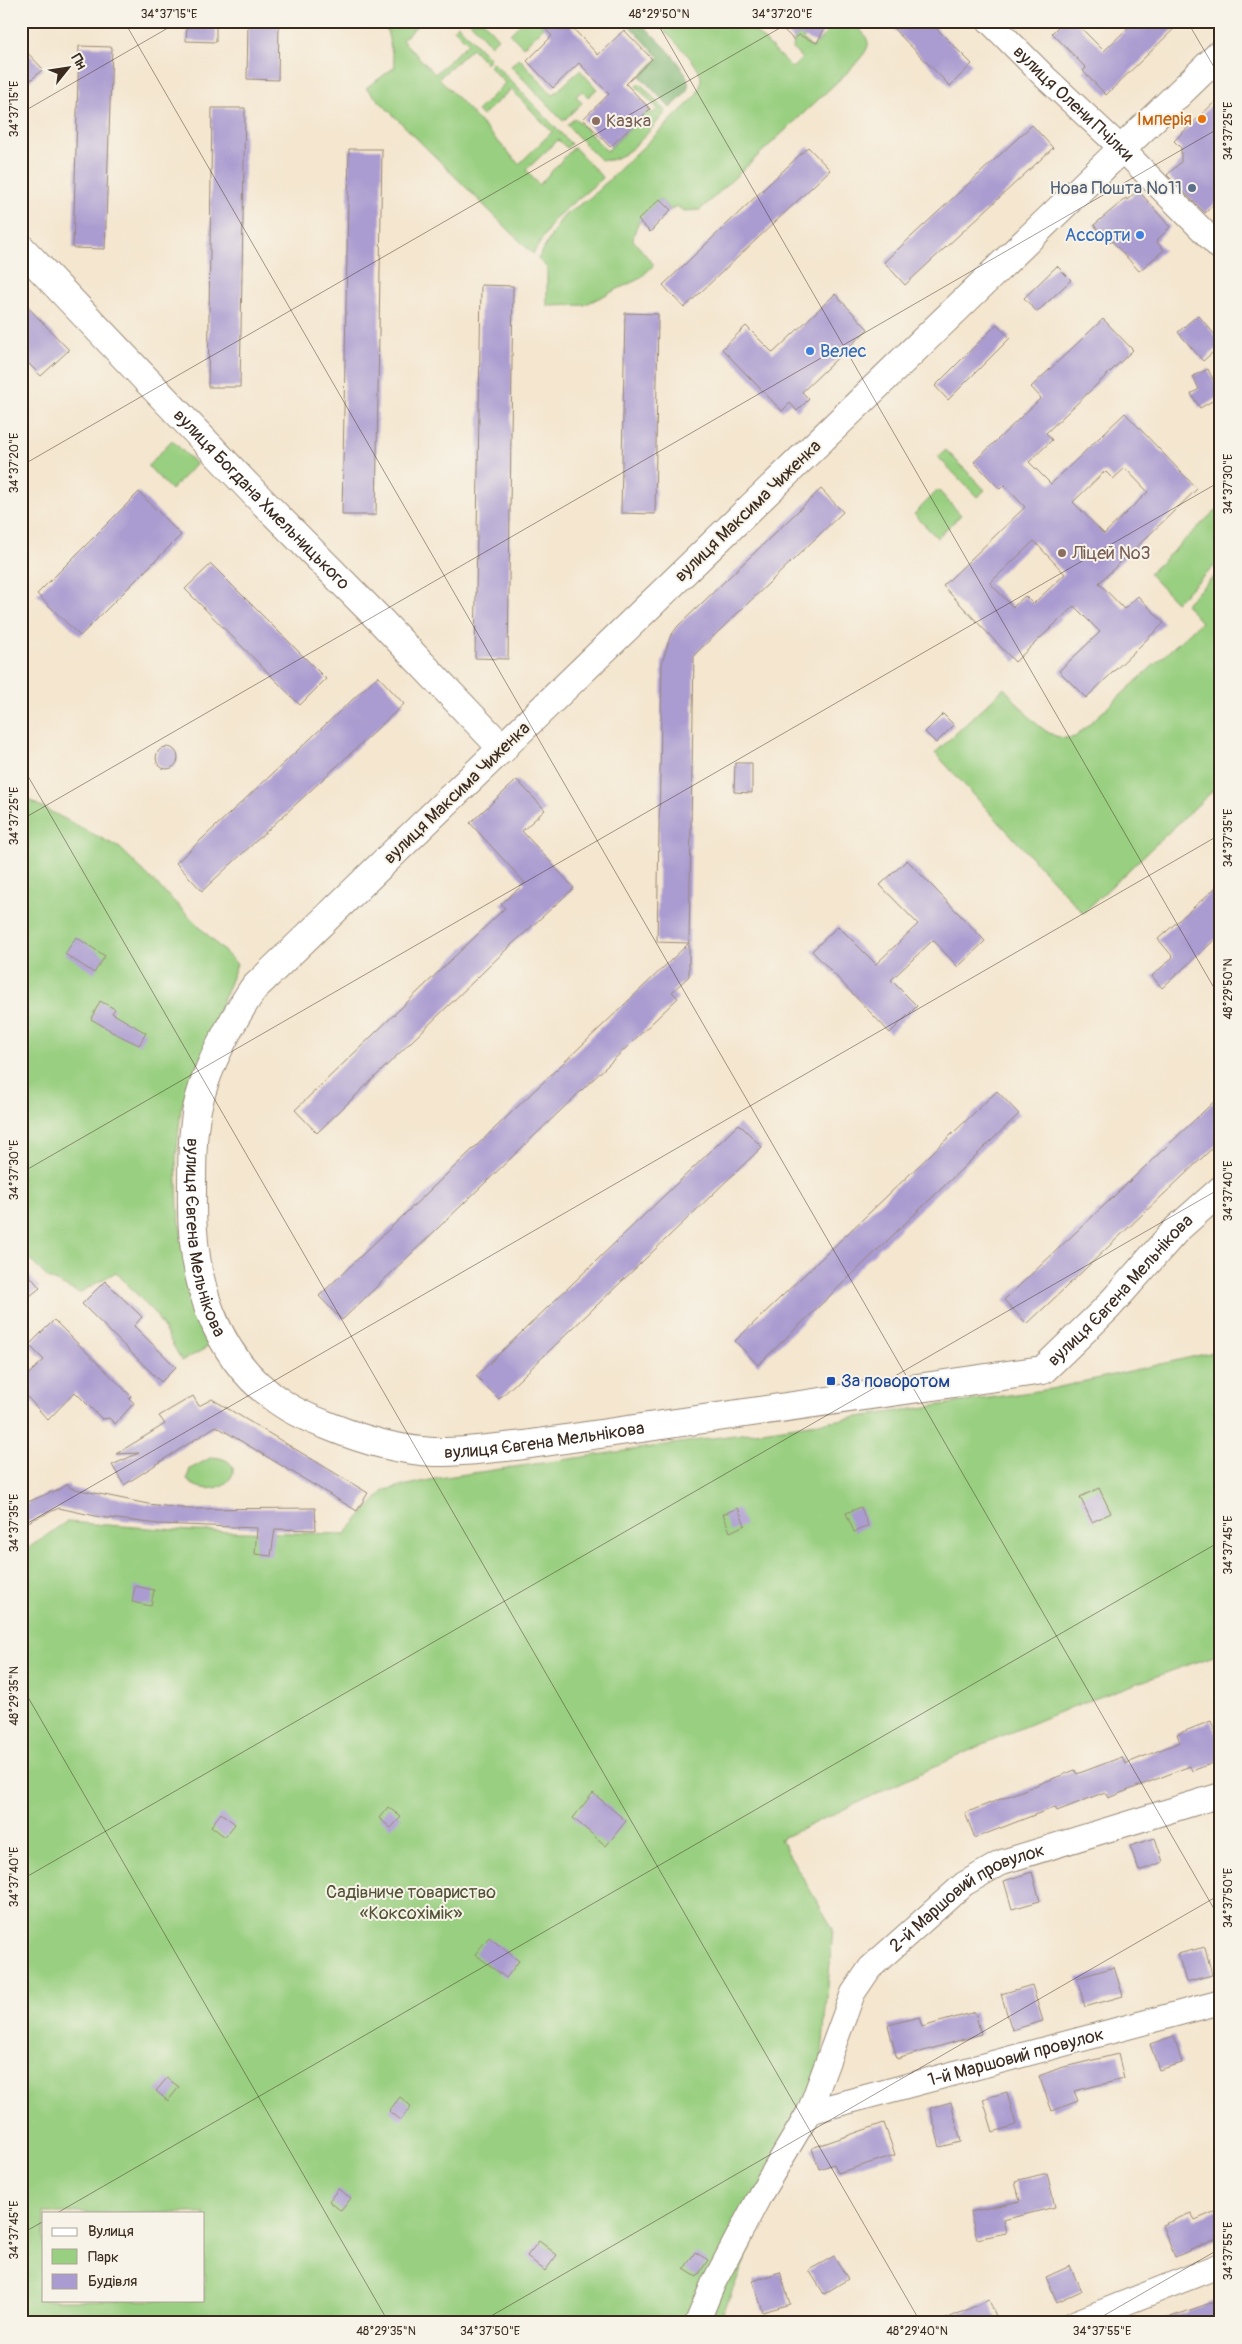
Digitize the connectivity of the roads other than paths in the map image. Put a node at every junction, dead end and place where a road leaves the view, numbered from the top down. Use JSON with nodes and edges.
{"nodes":[{"id":1,"x":989,"y":21,"type":"edge"},
{"id":2,"x":1221,"y":53,"type":"edge"},
{"id":3,"x":1121,"y":148,"type":"junction"},
{"id":4,"x":21,"y":248,"type":"edge"},
{"id":5,"x":1221,"y":249,"type":"edge"},
{"id":6,"x":503,"y":749,"type":"junction"},
{"id":7,"x":274,"y":968,"type":"joint"},
{"id":8,"x":1221,"y":1190,"type":"edge"},
{"id":9,"x":1221,"y":1795,"type":"edge"},
{"id":10,"x":1221,"y":2002,"type":"edge"},
{"id":11,"x":809,"y":2112,"type":"junction"},
{"id":12,"x":1221,"y":2265,"type":"edge"},
{"id":13,"x":697,"y":2323,"type":"edge"},
{"id":14,"x":1074,"y":2323,"type":"edge"}],
"edges":[{"from":1,"to":3,"type":"street","name":"вулиця Олени Пчілки"},
{"from":2,"to":3,"type":"street","name":"вулиця Максима Чиженка"},
{"from":3,"to":5,"type":"street","name":"вулиця Олени Пчілки"},
{"from":3,"to":6,"type":"street","name":"вулиця Максима Чиженка"},
{"from":4,"to":6,"type":"street","name":"вулиця Богдана Хмельницького"},
{"from":6,"to":7,"type":"street","name":"вулиця Максима Чиженка"},
{"from":7,"to":8,"type":"street","name":"вулиця Євгена Мельнікова"},
{"from":9,"to":11,"type":"street","name":"2-й Маршовий провулок"},
{"from":10,"to":11,"type":"street","name":"1-й Маршовий провулок"},
{"from":11,"to":13,"type":"street","name":"2-й Маршовий провулок"},
{"from":12,"to":14,"type":"street"}]}
